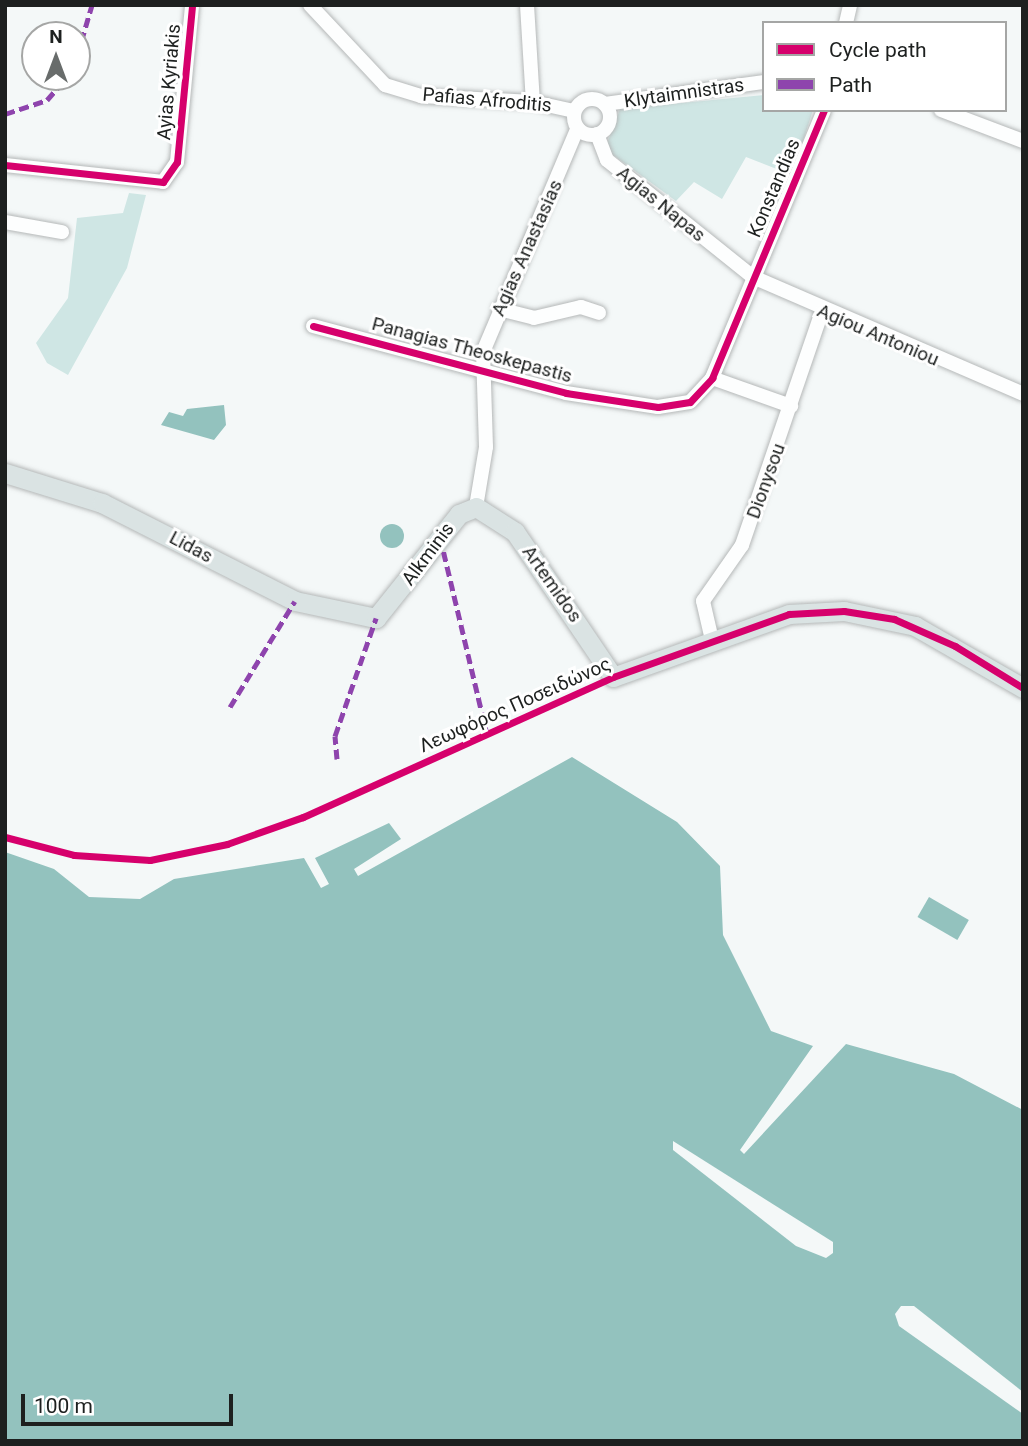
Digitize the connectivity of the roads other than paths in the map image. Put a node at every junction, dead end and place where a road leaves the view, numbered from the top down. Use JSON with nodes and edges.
{"nodes":[{"id":1,"x":192,"y":5,"type":"edge"},
{"id":2,"x":310,"y":5,"type":"edge"},
{"id":3,"x":527,"y":5,"type":"edge"},
{"id":4,"x":762,"y":82,"type":"edge"},
{"id":5,"x":533,"y":102,"type":"junction"},
{"id":6,"x":604,"y":104,"type":"junction"},
{"id":7,"x":574,"y":111,"type":"junction"},
{"id":8,"x":823,"y":112,"type":"edge"},
{"id":9,"x":947,"y":112,"type":"edge"},
{"id":10,"x":577,"y":129,"type":"junction"},
{"id":11,"x":597,"y":134,"type":"junction"},
{"id":12,"x":1021,"y":136,"type":"edge"},
{"id":13,"x":5,"y":165,"type":"edge"},
{"id":14,"x":5,"y":222,"type":"edge"},
{"id":15,"x":62,"y":232,"type":"dead end"},
{"id":16,"x":738,"y":266,"type":"joint"},
{"id":17,"x":753,"y":277,"type":"junction"},
{"id":18,"x":499,"y":309,"type":"junction"},
{"id":19,"x":822,"y":311,"type":"junction"},
{"id":20,"x":599,"y":313,"type":"dead end"},
{"id":21,"x":313,"y":326,"type":"dead end"},
{"id":22,"x":480,"y":369,"type":"junction"},
{"id":23,"x":712,"y":378,"type":"junction"},
{"id":24,"x":1023,"y":394,"type":"edge"},
{"id":25,"x":792,"y":406,"type":"junction"},
{"id":26,"x":5,"y":473,"type":"edge"},
{"id":27,"x":476,"y":507,"type":"junction"},
{"id":28,"x":376,"y":618,"type":"joint"},
{"id":29,"x":712,"y":640,"type":"junction"},
{"id":30,"x":613,"y":677,"type":"joint"},
{"id":31,"x":1023,"y":688,"type":"edge"}],
"edges":[{"from":1,"to":13,"type":"street","name":"Ayias Kyriakis"},
{"from":2,"to":5,"type":"street","name":"Pafias Afroditis"},
{"from":3,"to":5,"type":"street"},
{"from":4,"to":6,"type":"street","name":"Klytaimnistras"},
{"from":5,"to":7,"type":"street","name":"Pafias Afroditis"},
{"from":6,"to":7,"type":"street"},
{"from":6,"to":11,"type":"street"},
{"from":7,"to":10,"type":"street"},
{"from":8,"to":17,"type":"street","name":"Konstandias"},
{"from":9,"to":12,"type":"street"},
{"from":10,"to":11,"type":"street"},
{"from":10,"to":18,"type":"street","name":"Agias Anastasias"},
{"from":11,"to":16,"type":"street","name":"Agias Napas"},
{"from":14,"to":15,"type":"street"},
{"from":16,"to":17,"type":"street","name":"Agiou Antoniou"},
{"from":17,"to":19,"type":"street","name":"Agiou Antoniou"},
{"from":17,"to":23,"type":"street","name":"Panagias Theoskepastis"},
{"from":18,"to":20,"type":"street"},
{"from":18,"to":22,"type":"street","name":"Agias Anastasias"},
{"from":19,"to":24,"type":"street","name":"Agiou Antoniou"},
{"from":19,"to":25,"type":"street","name":"Dionysou"},
{"from":21,"to":22,"type":"street","name":"Panagias Theoskepastis"},
{"from":22,"to":23,"type":"street","name":"Panagias Theoskepastis"},
{"from":22,"to":27,"type":"street"},
{"from":23,"to":25,"type":"street"},
{"from":25,"to":29,"type":"street","name":"Dionysou"},
{"from":26,"to":28,"type":"main road","name":"Lidas"},
{"from":27,"to":28,"type":"main road","name":"Alkminis"},
{"from":27,"to":30,"type":"main road","name":"Artemidos"},
{"from":29,"to":30,"type":"main road","name":"Λεωφόρος Ποσειδώνος"},
{"from":29,"to":31,"type":"main road","name":"Λεωφόρος Ποσειδώνος"}]}
